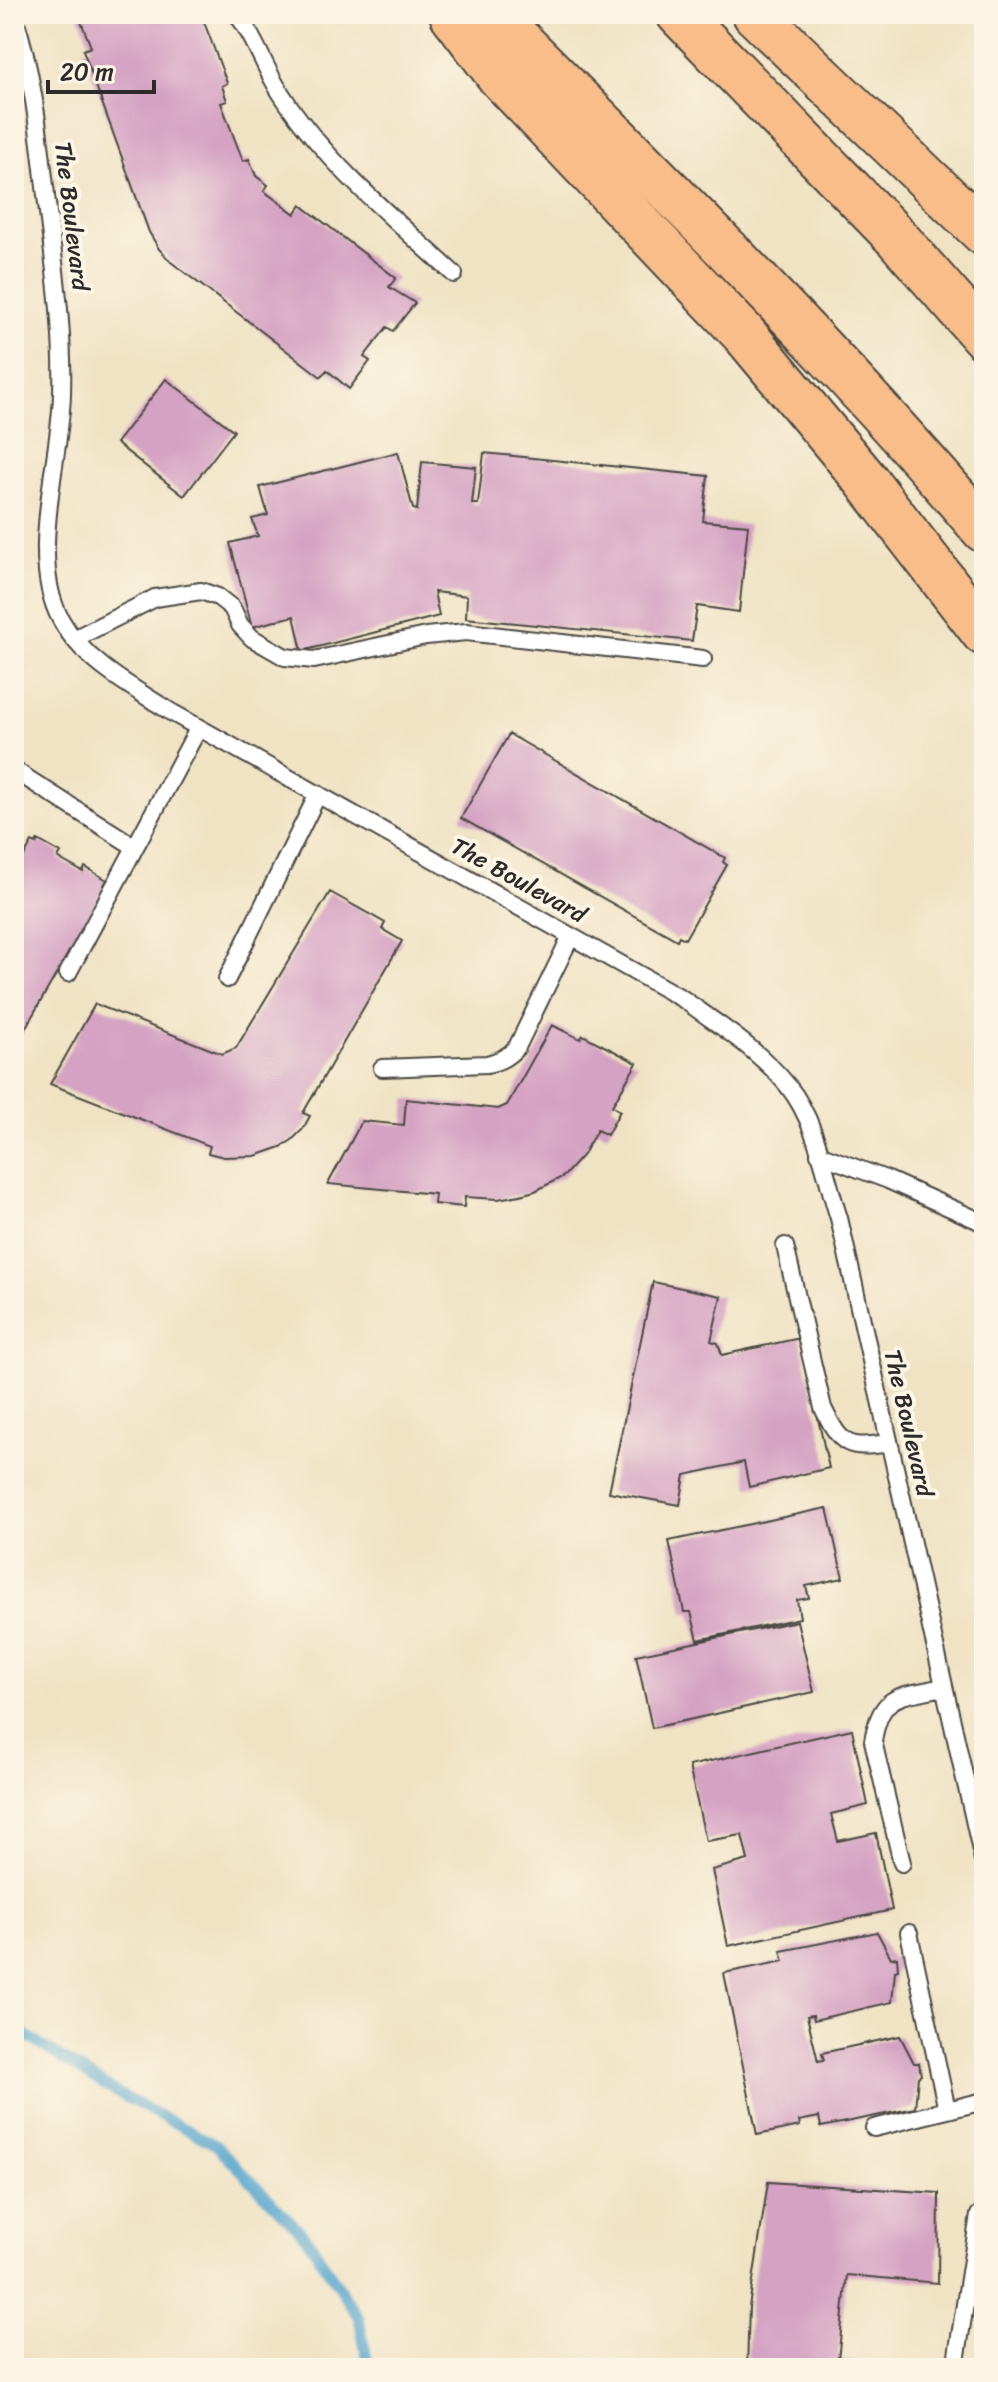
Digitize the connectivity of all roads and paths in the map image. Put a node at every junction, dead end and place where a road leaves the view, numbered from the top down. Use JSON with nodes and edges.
{"nodes":[{"id":1,"x":237,"y":14,"type":"edge"},
{"id":2,"x":452,"y":14,"type":"edge"},
{"id":3,"x":493,"y":14,"type":"edge"},
{"id":4,"x":679,"y":14,"type":"edge"},
{"id":5,"x":755,"y":14,"type":"edge"},
{"id":6,"x":14,"y":16,"type":"edge"},
{"id":7,"x":984,"y":233,"type":"edge"},
{"id":8,"x":454,"y":274,"type":"dead end"},
{"id":9,"x":984,"y":337,"type":"edge"},
{"id":10,"x":984,"y":530,"type":"edge"},
{"id":11,"x":984,"y":633,"type":"edge"},
{"id":12,"x":74,"y":639,"type":"junction"},
{"id":13,"x":703,"y":659,"type":"dead end"},
{"id":14,"x":199,"y":727,"type":"junction"},
{"id":15,"x":14,"y":770,"type":"edge"},
{"id":16,"x":318,"y":794,"type":"junction"},
{"id":17,"x":135,"y":847,"type":"junction"},
{"id":18,"x":571,"y":936,"type":"junction"},
{"id":19,"x":68,"y":973,"type":"dead end"},
{"id":20,"x":227,"y":979,"type":"dead end"},
{"id":21,"x":382,"y":1068,"type":"dead end"},
{"id":22,"x":819,"y":1154,"type":"junction"},
{"id":23,"x":984,"y":1223,"type":"edge"},
{"id":24,"x":785,"y":1246,"type":"dead end"},
{"id":25,"x":889,"y":1443,"type":"junction"},
{"id":26,"x":943,"y":1687,"type":"junction"},
{"id":27,"x":902,"y":1863,"type":"dead end"},
{"id":28,"x":984,"y":1864,"type":"edge"},
{"id":29,"x":909,"y":1933,"type":"dead end"},
{"id":30,"x":984,"y":2101,"type":"edge"},
{"id":31,"x":947,"y":2110,"type":"junction"},
{"id":32,"x":874,"y":2128,"type":"dead end"},
{"id":33,"x":979,"y":2215,"type":"dead end"},
{"id":34,"x":955,"y":2368,"type":"edge"}],
"edges":[{"from":1,"to":8,"type":"lane"},
{"from":2,"to":11,"type":"highway"},
{"from":3,"to":10,"type":"highway"},
{"from":4,"to":9,"type":"highway"},
{"from":5,"to":7,"type":"highway"},
{"from":6,"to":12,"type":"lane","name":"The Boulevard"},
{"from":12,"to":13,"type":"lane"},
{"from":12,"to":14,"type":"lane","name":"The Boulevard"},
{"from":14,"to":16,"type":"lane","name":"The Boulevard"},
{"from":14,"to":17,"type":"lane"},
{"from":15,"to":17,"type":"lane"},
{"from":16,"to":18,"type":"lane","name":"The Boulevard"},
{"from":16,"to":20,"type":"lane"},
{"from":17,"to":19,"type":"lane"},
{"from":18,"to":21,"type":"lane"},
{"from":18,"to":22,"type":"lane","name":"The Boulevard"},
{"from":22,"to":23,"type":"lane"},
{"from":22,"to":25,"type":"lane","name":"The Boulevard"},
{"from":24,"to":25,"type":"lane"},
{"from":25,"to":26,"type":"lane","name":"The Boulevard"},
{"from":26,"to":27,"type":"lane"},
{"from":26,"to":28,"type":"lane","name":"The Boulevard"},
{"from":29,"to":31,"type":"lane"},
{"from":30,"to":31,"type":"lane"},
{"from":31,"to":32,"type":"lane"},
{"from":33,"to":34,"type":"lane"}]}
